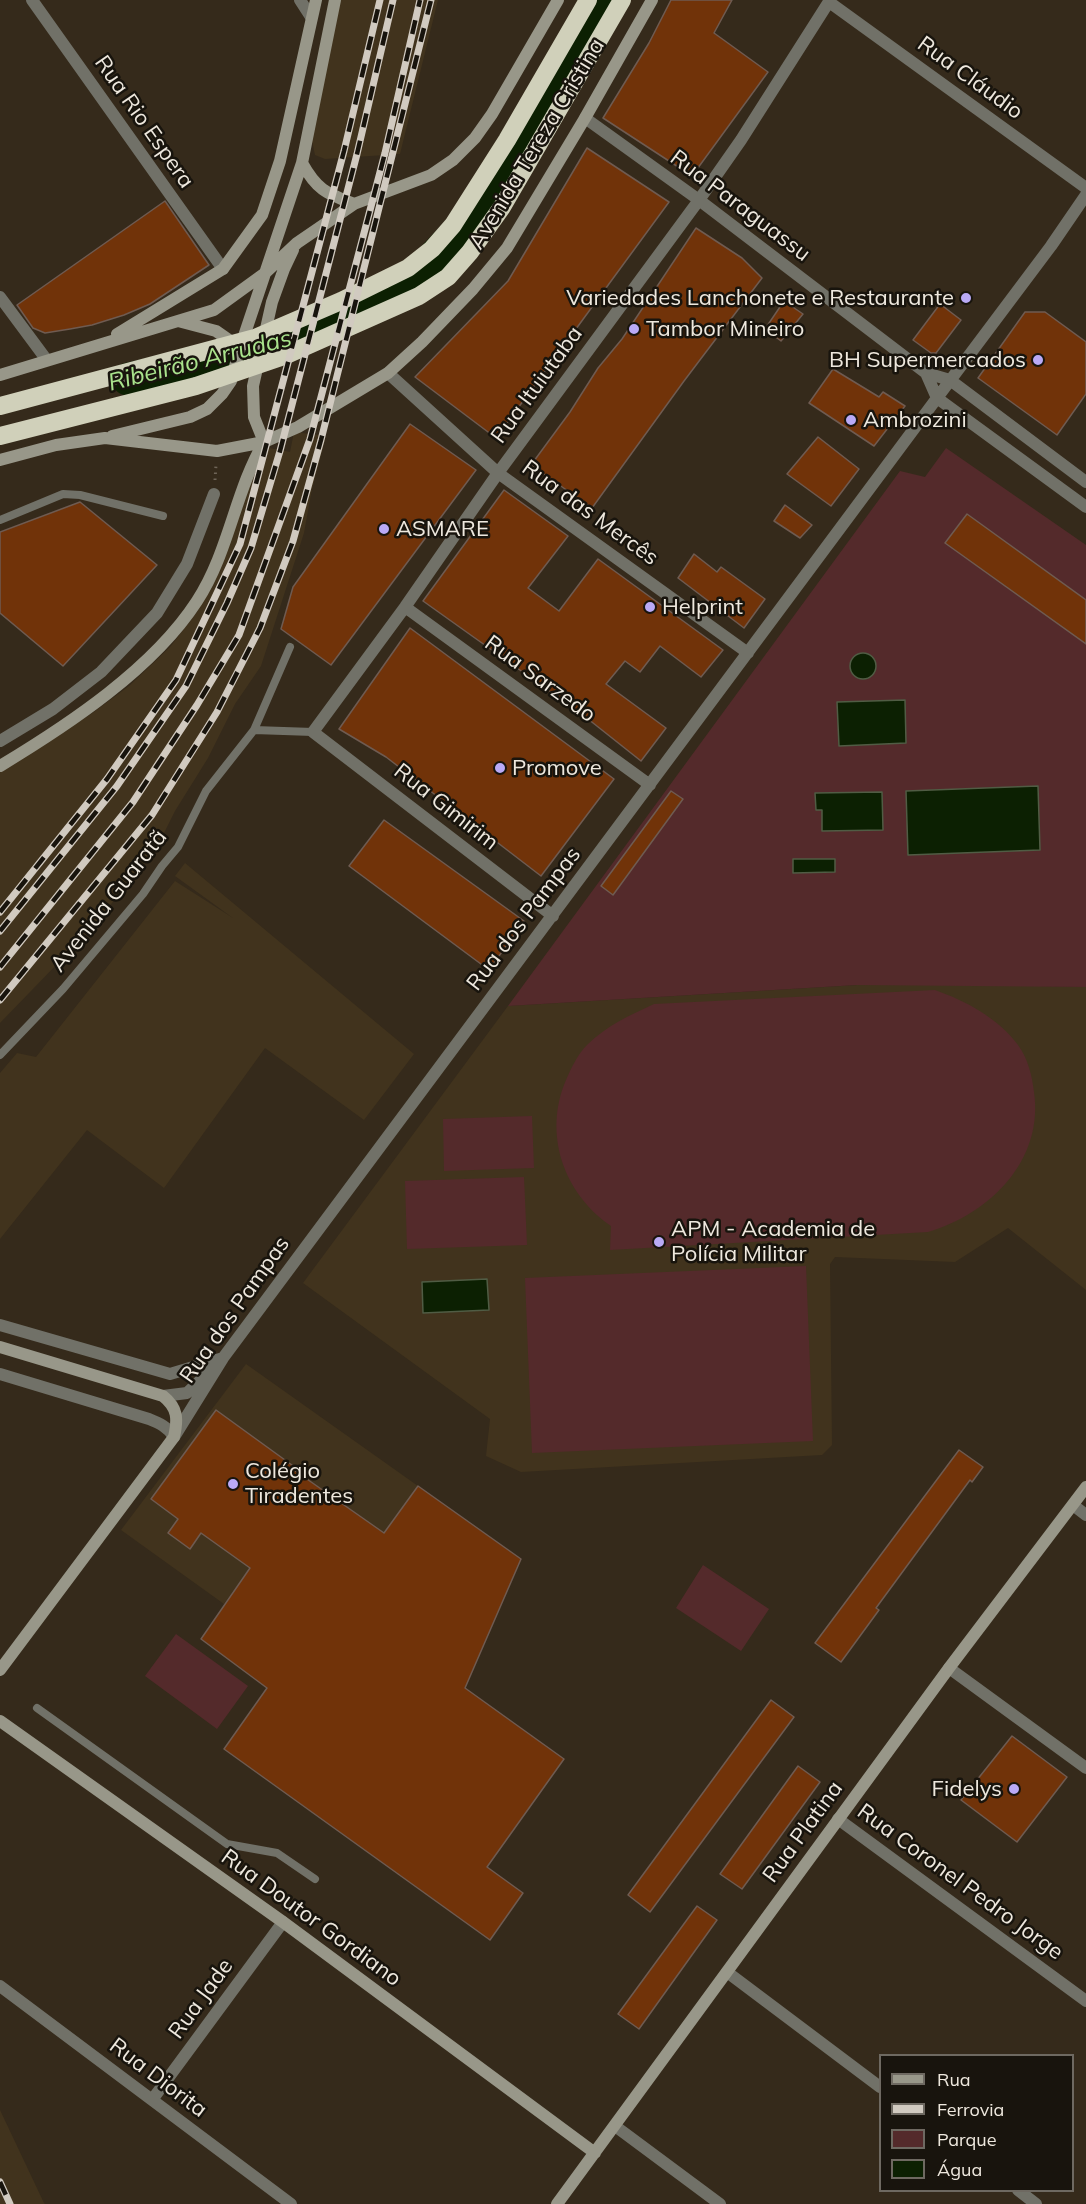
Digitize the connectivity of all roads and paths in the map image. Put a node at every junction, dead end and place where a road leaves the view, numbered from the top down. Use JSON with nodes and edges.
{"nodes":[{"id":1,"x":32,"y":0,"type":"edge"},
{"id":2,"x":300,"y":0,"type":"edge"},
{"id":3,"x":316,"y":0,"type":"edge"},
{"id":4,"x":335,"y":0,"type":"edge"},
{"id":5,"x":558,"y":0,"type":"edge"},
{"id":6,"x":588,"y":0,"type":"edge"},
{"id":7,"x":622,"y":0,"type":"edge"},
{"id":8,"x":652,"y":0,"type":"edge"},
{"id":9,"x":830,"y":1,"type":"edge"},
{"id":10,"x":311,"y":16,"type":"junction"},
{"id":11,"x":585,"y":118,"type":"junction"},
{"id":12,"x":302,"y":163,"type":"junction"},
{"id":13,"x":1086,"y":188,"type":"edge"},
{"id":14,"x":1086,"y":195,"type":"edge"},
{"id":15,"x":699,"y":200,"type":"junction"},
{"id":16,"x":354,"y":204,"type":"junction"},
{"id":17,"x":297,"y":243,"type":"junction"},
{"id":18,"x":223,"y":269,"type":"junction"},
{"id":19,"x":265,"y":273,"type":"junction"},
{"id":20,"x":0,"y":297,"type":"edge"},
{"id":21,"x":178,"y":321,"type":"junction"},
{"id":22,"x":102,"y":343,"type":"junction"},
{"id":23,"x":240,"y":348,"type":"junction"},
{"id":24,"x":46,"y":360,"type":"junction"},
{"id":25,"x":387,"y":373,"type":"junction"},
{"id":26,"x":926,"y":374,"type":"junction"},
{"id":27,"x":0,"y":375,"type":"edge"},
{"id":28,"x":950,"y":380,"type":"junction"},
{"id":29,"x":937,"y":398,"type":"junction"},
{"id":30,"x":0,"y":406,"type":"edge"},
{"id":31,"x":0,"y":436,"type":"edge"},
{"id":32,"x":105,"y":438,"type":"junction"},
{"id":33,"x":264,"y":442,"type":"junction"},
{"id":34,"x":217,"y":452,"type":"junction"},
{"id":35,"x":0,"y":460,"type":"edge"},
{"id":36,"x":498,"y":472,"type":"junction"},
{"id":37,"x":1086,"y":482,"type":"edge"},
{"id":38,"x":214,"y":494,"type":"joint"},
{"id":39,"x":1086,"y":507,"type":"edge"},
{"id":40,"x":164,"y":516,"type":"dead end"},
{"id":41,"x":0,"y":520,"type":"edge"},
{"id":42,"x":405,"y":607,"type":"junction"},
{"id":43,"x":290,"y":647,"type":"dead end"},
{"id":44,"x":748,"y":653,"type":"junction"},
{"id":45,"x":254,"y":730,"type":"junction"},
{"id":46,"x":313,"y":732,"type":"junction"},
{"id":47,"x":0,"y":741,"type":"edge"},
{"id":48,"x":0,"y":766,"type":"edge"},
{"id":49,"x":650,"y":785,"type":"junction"},
{"id":50,"x":553,"y":916,"type":"junction"},
{"id":51,"x":0,"y":1055,"type":"edge"},
{"id":52,"x":0,"y":1325,"type":"edge"},
{"id":53,"x":0,"y":1347,"type":"edge"},
{"id":54,"x":223,"y":1358,"type":"junction"},
{"id":55,"x":0,"y":1374,"type":"edge"},
{"id":56,"x":163,"y":1396,"type":"junction"},
{"id":57,"x":174,"y":1437,"type":"junction"},
{"id":58,"x":1086,"y":1487,"type":"edge"},
{"id":59,"x":1073,"y":1505,"type":"junction"},
{"id":60,"x":1086,"y":1515,"type":"edge"},
{"id":61,"x":949,"y":1668,"type":"junction"},
{"id":62,"x":0,"y":1670,"type":"edge"},
{"id":63,"x":37,"y":1708,"type":"dead end"},
{"id":64,"x":0,"y":1721,"type":"edge"},
{"id":65,"x":1086,"y":1768,"type":"edge"},
{"id":66,"x":838,"y":1819,"type":"junction"},
{"id":67,"x":315,"y":1879,"type":"dead end"},
{"id":68,"x":283,"y":1922,"type":"junction"},
{"id":69,"x":727,"y":1971,"type":"junction"},
{"id":70,"x":0,"y":1986,"type":"edge"},
{"id":71,"x":1086,"y":2001,"type":"edge"},
{"id":72,"x":879,"y":2086,"type":"edge"},
{"id":73,"x":152,"y":2100,"type":"junction"},
{"id":74,"x":615,"y":2126,"type":"junction"},
{"id":75,"x":595,"y":2152,"type":"junction"},
{"id":76,"x":1021,"y":2192,"type":"edge"},
{"id":77,"x":291,"y":2204,"type":"edge"},
{"id":78,"x":557,"y":2204,"type":"edge"},
{"id":79,"x":720,"y":2204,"type":"edge"},
{"id":80,"x":1036,"y":2204,"type":"edge"}],
"edges":[{"from":1,"to":18,"type":"street","name":"Rua Rio Espera"},
{"from":2,"to":10,"type":"street"},
{"from":3,"to":10,"type":"street"},
{"from":4,"to":12,"type":"street"},
{"from":5,"to":16,"type":"street"},
{"from":6,"to":30,"type":"highway","name":"Avenida Tereza Cristina"},
{"from":7,"to":31,"type":"highway","name":"Avenida Tereza Cristina"},
{"from":8,"to":11,"type":"street","name":"Avenida Tereza Cristina"},
{"from":9,"to":13,"type":"street","name":"Rua Cláudio"},
{"from":9,"to":15,"type":"street","name":"Rua Ituiutaba"},
{"from":10,"to":18,"type":"street"},
{"from":11,"to":15,"type":"street","name":"Rua Paraguassu"},
{"from":11,"to":25,"type":"street","name":"Avenida Tereza Cristina"},
{"from":12,"to":16,"type":"street"},
{"from":12,"to":19,"type":"street"},
{"from":14,"to":28,"type":"street","name":"Rua dos Pampas"},
{"from":15,"to":26,"type":"street","name":"Rua Paraguassu"},
{"from":15,"to":36,"type":"street","name":"Rua Ituiutaba"},
{"from":16,"to":17,"type":"street"},
{"from":17,"to":19,"type":"street"},
{"from":17,"to":33,"type":"street"},
{"from":18,"to":22,"type":"street"},
{"from":19,"to":21,"type":"street"},
{"from":19,"to":23,"type":"street"},
{"from":20,"to":24,"type":"street"},
{"from":21,"to":22,"type":"street"},
{"from":21,"to":23,"type":"street"},
{"from":22,"to":24,"type":"street"},
{"from":23,"to":32,"type":"street"},
{"from":24,"to":27,"type":"street"},
{"from":25,"to":33,"type":"street","name":"Avenida Tereza Cristina"},
{"from":25,"to":36,"type":"street","name":"Rua das Mercês"},
{"from":26,"to":28,"type":"street"},
{"from":26,"to":29,"type":"street"},
{"from":28,"to":29,"type":"street","name":"Rua dos Pampas"},
{"from":28,"to":37,"type":"street"},
{"from":29,"to":39,"type":"street"},
{"from":29,"to":44,"type":"street","name":"Rua dos Pampas"},
{"from":32,"to":34,"type":"street","name":"Avenida Tereza Cristina"},
{"from":32,"to":35,"type":"street","name":"Avenida Tereza Cristina"},
{"from":33,"to":34,"type":"street","name":"Avenida Tereza Cristina"},
{"from":33,"to":48,"type":"street"},
{"from":34,"to":38,"type":"path"},
{"from":36,"to":42,"type":"street","name":"Rua Ituiutaba"},
{"from":36,"to":44,"type":"street","name":"Rua das Mercês"},
{"from":38,"to":47,"type":"street"},
{"from":40,"to":41,"type":"lane"},
{"from":42,"to":46,"type":"street","name":"Rua Ituiutaba"},
{"from":42,"to":49,"type":"street","name":"Rua Sarzedo"},
{"from":43,"to":45,"type":"lane","name":"Avenida Guaratã"},
{"from":44,"to":49,"type":"street","name":"Rua dos Pampas"},
{"from":45,"to":46,"type":"lane"},
{"from":45,"to":51,"type":"lane","name":"Avenida Guaratã"},
{"from":46,"to":50,"type":"street","name":"Rua Gimirim"},
{"from":49,"to":50,"type":"street","name":"Rua dos Pampas"},
{"from":50,"to":54,"type":"street","name":"Rua dos Pampas"},
{"from":52,"to":54,"type":"street"},
{"from":53,"to":56,"type":"street"},
{"from":54,"to":56,"type":"street"},
{"from":54,"to":57,"type":"street","name":"Rua dos Pampas"},
{"from":55,"to":57,"type":"street"},
{"from":56,"to":57,"type":"street"},
{"from":57,"to":62,"type":"street","name":"Rua dos Pampas"},
{"from":58,"to":59,"type":"street","name":"Rua Platina"},
{"from":59,"to":60,"type":"street"},
{"from":59,"to":61,"type":"street","name":"Rua Platina"},
{"from":61,"to":65,"type":"street"},
{"from":61,"to":66,"type":"street","name":"Rua Platina"},
{"from":63,"to":67,"type":"lane"},
{"from":64,"to":68,"type":"street","name":"Rua Doutor Gordiano"},
{"from":66,"to":69,"type":"street","name":"Rua Platina"},
{"from":66,"to":71,"type":"street","name":"Rua Coronel Pedro Jorge"},
{"from":68,"to":73,"type":"street","name":"Rua Jade"},
{"from":68,"to":75,"type":"street","name":"Rua Doutor Gordiano"},
{"from":69,"to":72,"type":"street"},
{"from":69,"to":74,"type":"street","name":"Rua Platina"},
{"from":70,"to":73,"type":"street","name":"Rua Diorita"},
{"from":73,"to":77,"type":"street","name":"Rua Diorita"},
{"from":74,"to":75,"type":"street","name":"Rua Platina"},
{"from":74,"to":79,"type":"street"},
{"from":75,"to":78,"type":"street","name":"Rua Platina"},
{"from":76,"to":80,"type":"street"}]}
